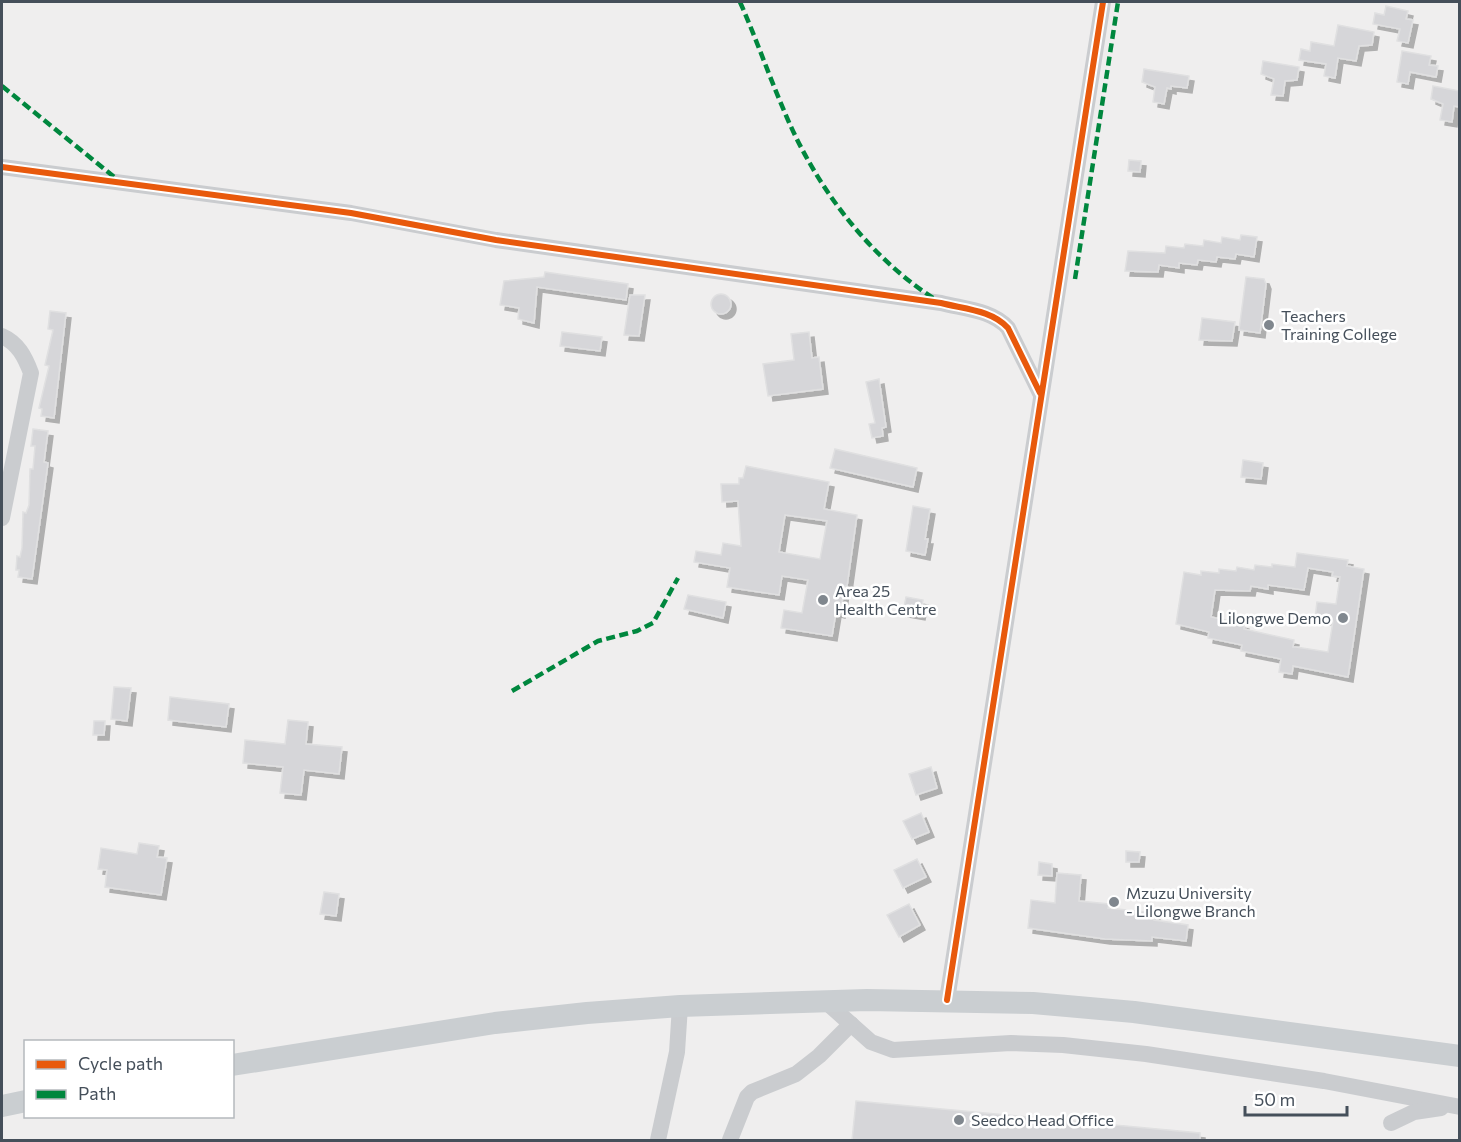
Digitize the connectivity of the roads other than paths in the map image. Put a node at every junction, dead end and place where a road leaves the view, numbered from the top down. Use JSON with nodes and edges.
{"nodes":[{"id":1,"x":1103,"y":2,"type":"edge"},
{"id":2,"x":2,"y":167,"type":"edge"},
{"id":3,"x":2,"y":336,"type":"edge"},
{"id":4,"x":1040,"y":393,"type":"junction"},
{"id":5,"x":2,"y":518,"type":"edge"},
{"id":6,"x":947,"y":1000,"type":"junction"},
{"id":7,"x":825,"y":1001,"type":"junction"},
{"id":8,"x":680,"y":1006,"type":"junction"},
{"id":9,"x":851,"y":1024,"type":"junction"},
{"id":10,"x":1460,"y":1056,"type":"edge"},
{"id":11,"x":234,"y":1065,"type":"edge"},
{"id":12,"x":24,"y":1101,"type":"edge"},
{"id":13,"x":2,"y":1106,"type":"edge"},
{"id":14,"x":1460,"y":1108,"type":"edge"},
{"id":15,"x":1391,"y":1123,"type":"dead end"},
{"id":16,"x":658,"y":1140,"type":"edge"},
{"id":17,"x":730,"y":1140,"type":"edge"}],
"edges":[{"from":1,"to":4,"type":"street"},
{"from":2,"to":4,"type":"street"},
{"from":3,"to":5,"type":"street"},
{"from":4,"to":6,"type":"street"},
{"from":6,"to":7,"type":"main road"},
{"from":6,"to":10,"type":"main road"},
{"from":7,"to":8,"type":"main road"},
{"from":7,"to":9,"type":"street"},
{"from":8,"to":11,"type":"main road"},
{"from":8,"to":16,"type":"street"},
{"from":9,"to":14,"type":"street"},
{"from":9,"to":17,"type":"street"},
{"from":12,"to":13,"type":"main road"},
{"from":14,"to":15,"type":"street"}]}
